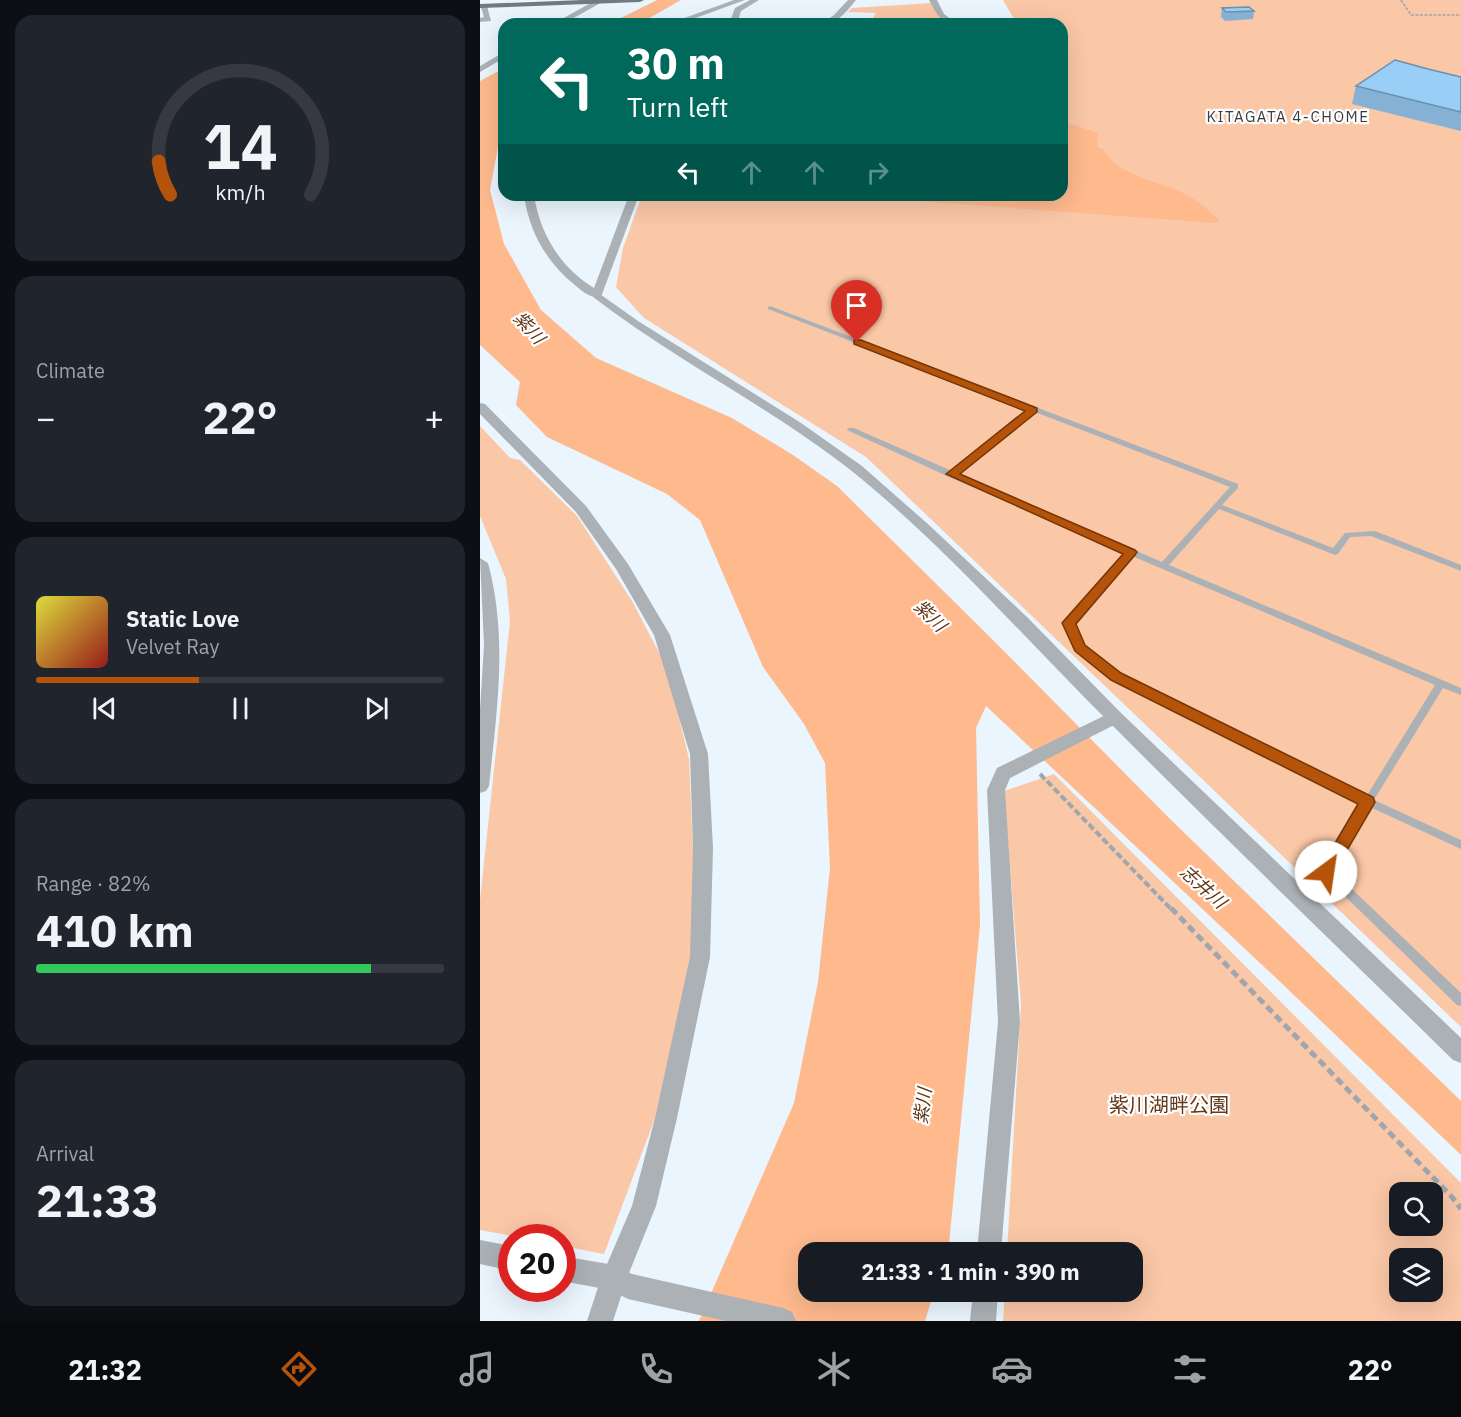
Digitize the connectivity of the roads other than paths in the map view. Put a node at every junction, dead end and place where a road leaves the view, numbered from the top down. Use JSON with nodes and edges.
{"nodes":[{"id":1,"x":640,"y":0,"type":"edge"},
{"id":2,"x":741,"y":0,"type":"edge"},
{"id":3,"x":755,"y":0,"type":"edge"},
{"id":4,"x":852,"y":0,"type":"edge"},
{"id":5,"x":933,"y":0,"type":"edge"},
{"id":6,"x":610,"y":1,"type":"edge"},
{"id":7,"x":600,"y":2,"type":"junction"},
{"id":8,"x":481,"y":6,"type":"edge"},
{"id":9,"x":569,"y":18,"type":"edge"},
{"id":10,"x":689,"y":18,"type":"edge"},
{"id":11,"x":735,"y":18,"type":"edge"},
{"id":12,"x":835,"y":18,"type":"edge"},
{"id":13,"x":945,"y":18,"type":"edge"},
{"id":14,"x":480,"y":20,"type":"edge"},
{"id":15,"x":498,"y":58,"type":"edge"},
{"id":16,"x":480,"y":70,"type":"edge"},
{"id":17,"x":530,"y":201,"type":"edge"},
{"id":18,"x":632,"y":201,"type":"edge"},
{"id":19,"x":597,"y":295,"type":"junction"},
{"id":20,"x":770,"y":308,"type":"dead end"},
{"id":21,"x":480,"y":407,"type":"edge"},
{"id":22,"x":1033,"y":410,"type":"junction"},
{"id":23,"x":851,"y":430,"type":"dead end"},
{"id":24,"x":952,"y":474,"type":"junction"},
{"id":25,"x":1218,"y":506,"type":"junction"},
{"id":26,"x":1131,"y":552,"type":"junction"},
{"id":27,"x":480,"y":563,"type":"edge"},
{"id":28,"x":1163,"y":566,"type":"junction"},
{"id":29,"x":1461,"y":568,"type":"edge"},
{"id":30,"x":1441,"y":683,"type":"junction"},
{"id":31,"x":1461,"y":692,"type":"edge"},
{"id":32,"x":1114,"y":717,"type":"junction"},
{"id":33,"x":480,"y":786,"type":"edge"},
{"id":34,"x":1368,"y":802,"type":"junction"},
{"id":35,"x":1461,"y":845,"type":"edge"},
{"id":36,"x":1461,"y":1001,"type":"edge"},
{"id":37,"x":1461,"y":1053,"type":"edge"},
{"id":38,"x":990,"y":1242,"type":"edge"},
{"id":39,"x":480,"y":1252,"type":"edge"},
{"id":40,"x":498,"y":1255,"type":"edge"},
{"id":41,"x":576,"y":1271,"type":"edge"},
{"id":42,"x":621,"y":1282,"type":"junction"},
{"id":43,"x":985,"y":1302,"type":"edge"},
{"id":44,"x":600,"y":1321,"type":"edge"},
{"id":45,"x":783,"y":1321,"type":"edge"},
{"id":46,"x":983,"y":1321,"type":"edge"}],
"edges":[{"from":1,"to":6,"type":"main road"},
{"from":2,"to":10,"type":"street"},
{"from":3,"to":11,"type":"street"},
{"from":4,"to":12,"type":"street"},
{"from":5,"to":13,"type":"street"},
{"from":6,"to":7,"type":"main road"},
{"from":7,"to":8,"type":"main road"},
{"from":7,"to":9,"type":"street"},
{"from":8,"to":14,"type":"street"},
{"from":15,"to":16,"type":"street"},
{"from":17,"to":19,"type":"street"},
{"from":18,"to":19,"type":"street"},
{"from":19,"to":32,"type":"street"},
{"from":20,"to":22,"type":"lane"},
{"from":21,"to":42,"type":"street"},
{"from":22,"to":24,"type":"lane"},
{"from":22,"to":25,"type":"lane"},
{"from":23,"to":24,"type":"lane"},
{"from":24,"to":26,"type":"lane"},
{"from":25,"to":28,"type":"lane"},
{"from":25,"to":29,"type":"lane"},
{"from":26,"to":28,"type":"lane"},
{"from":26,"to":34,"type":"lane"},
{"from":27,"to":33,"type":"street"},
{"from":28,"to":30,"type":"lane"},
{"from":30,"to":31,"type":"lane"},
{"from":30,"to":34,"type":"lane"},
{"from":32,"to":37,"type":"street"},
{"from":32,"to":38,"type":"street"},
{"from":34,"to":35,"type":"lane"},
{"from":34,"to":36,"type":"lane"},
{"from":39,"to":40,"type":"street"},
{"from":41,"to":42,"type":"street"},
{"from":42,"to":44,"type":"street"},
{"from":42,"to":45,"type":"street"},
{"from":43,"to":46,"type":"street"}]}
